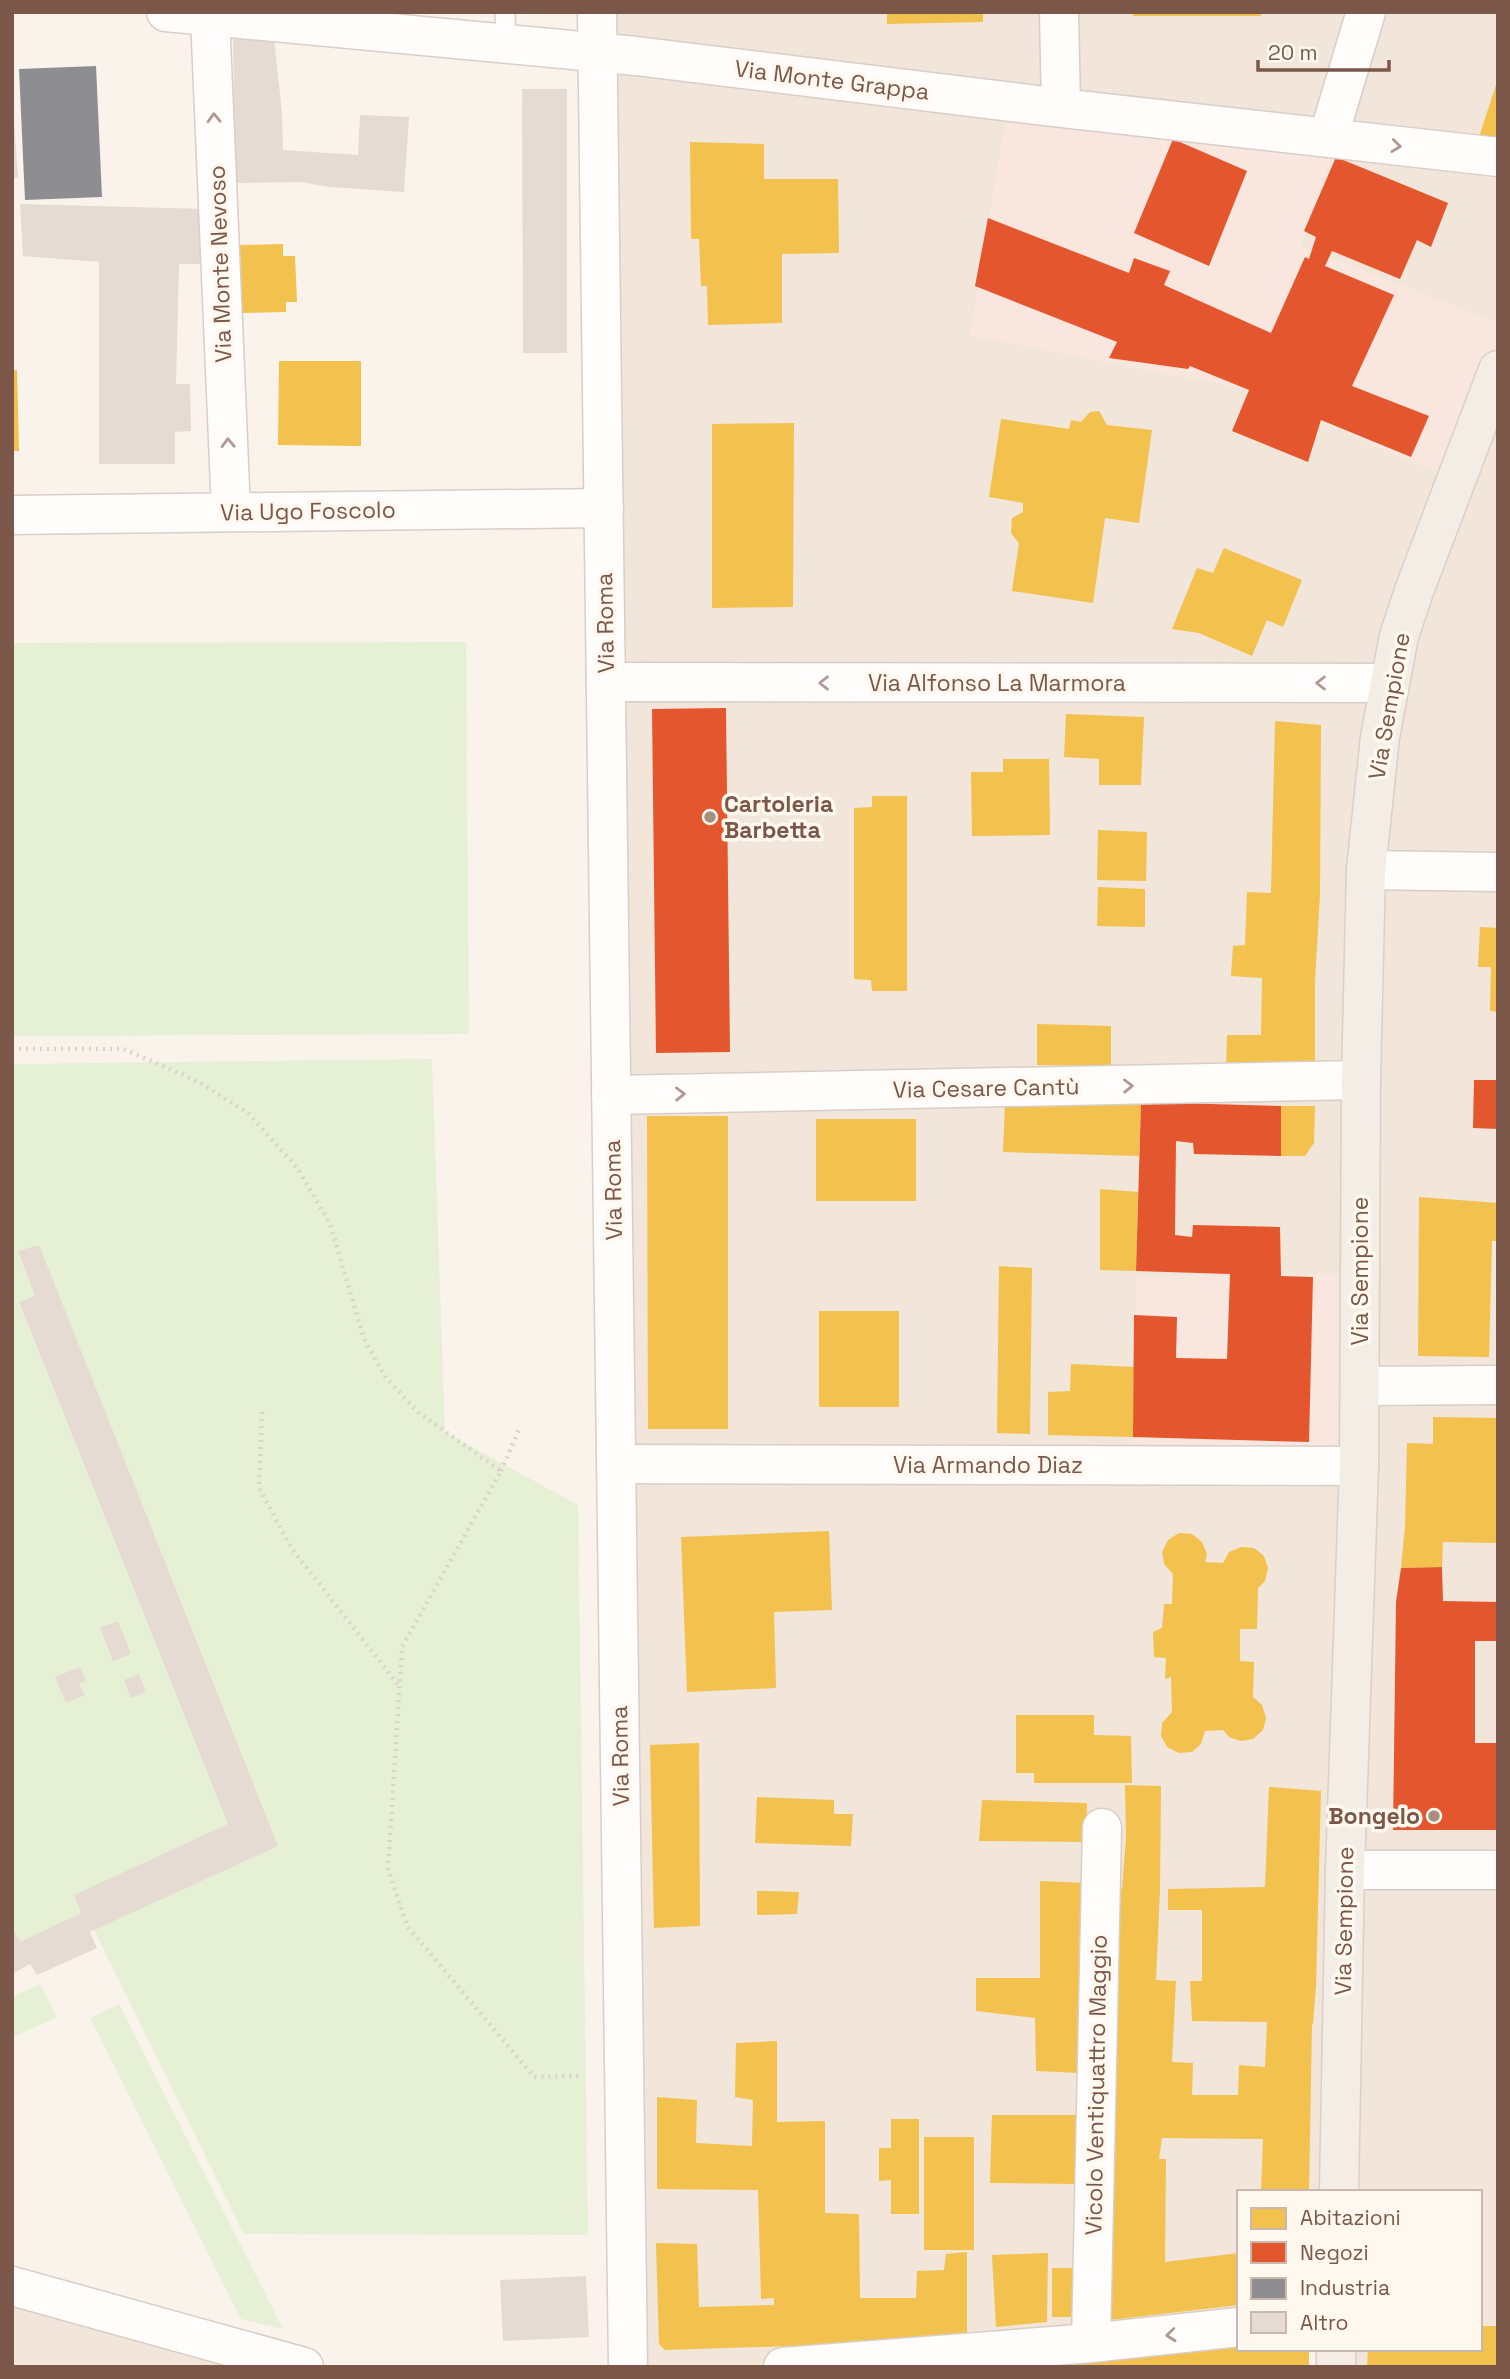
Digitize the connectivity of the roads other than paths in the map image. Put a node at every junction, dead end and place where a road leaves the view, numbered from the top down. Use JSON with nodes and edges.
{"nodes":[{"id":1,"x":166,"y":12,"type":"edge"},
{"id":2,"x":597,"y":12,"type":"edge"},
{"id":3,"x":1059,"y":12,"type":"edge"},
{"id":4,"x":1366,"y":12,"type":"edge"},
{"id":5,"x":210,"y":16,"type":"junction"},
{"id":6,"x":505,"y":28,"type":"edge"},
{"id":7,"x":598,"y":53,"type":"junction"},
{"id":8,"x":1061,"y":108,"type":"junction"},
{"id":9,"x":1328,"y":138,"type":"junction"},
{"id":10,"x":1498,"y":157,"type":"edge"},
{"id":11,"x":1498,"y":370,"type":"edge"},
{"id":12,"x":604,"y":508,"type":"junction"},
{"id":13,"x":231,"y":511,"type":"junction"},
{"id":14,"x":12,"y":515,"type":"edge"},
{"id":15,"x":606,"y":682,"type":"junction"},
{"id":16,"x":1389,"y":683,"type":"junction"},
{"id":17,"x":1366,"y":870,"type":"junction"},
{"id":18,"x":1498,"y":873,"type":"edge"},
{"id":19,"x":1360,"y":1080,"type":"junction"},
{"id":20,"x":611,"y":1095,"type":"junction"},
{"id":21,"x":1498,"y":1385,"type":"edge"},
{"id":22,"x":1360,"y":1386,"type":"junction"},
{"id":23,"x":616,"y":1464,"type":"junction"},
{"id":24,"x":1359,"y":1466,"type":"junction"},
{"id":25,"x":1102,"y":1828,"type":"dead end"},
{"id":26,"x":1345,"y":1870,"type":"junction"},
{"id":27,"x":1498,"y":1870,"type":"edge"},
{"id":28,"x":1339,"y":2190,"type":"edge"},
{"id":29,"x":12,"y":2286,"type":"edge"},
{"id":30,"x":1237,"y":2327,"type":"edge"},
{"id":31,"x":1091,"y":2343,"type":"junction"},
{"id":32,"x":303,"y":2367,"type":"edge"},
{"id":33,"x":628,"y":2367,"type":"edge"},
{"id":34,"x":783,"y":2367,"type":"edge"}],
"edges":[{"from":1,"to":5,"type":"street","name":"Via Monte Grappa"},
{"from":2,"to":7,"type":"street","name":"Via Roma"},
{"from":3,"to":8,"type":"street"},
{"from":4,"to":9,"type":"street"},
{"from":5,"to":6,"type":"street","name":"Via Monte Grappa"},
{"from":13,"to":5,"type":"street","name":"Via Monte Nevoso","one_way":true},
{"from":6,"to":7,"type":"street","name":"Via Monte Grappa"},
{"from":7,"to":8,"type":"street","name":"Via Monte Grappa"},
{"from":7,"to":12,"type":"street","name":"Via Roma"},
{"from":8,"to":9,"type":"street","name":"Via Monte Grappa"},
{"from":9,"to":10,"type":"street","name":"Via Monte Grappa","one_way":true},
{"from":11,"to":16,"type":"main road","name":"Via Sempione"},
{"from":12,"to":13,"type":"street","name":"Via Ugo Foscolo"},
{"from":12,"to":15,"type":"street","name":"Via Roma"},
{"from":13,"to":14,"type":"street","name":"Via Ugo Foscolo"},
{"from":16,"to":15,"type":"street","name":"Via Alfonso La Marmora","one_way":true},
{"from":15,"to":20,"type":"street","name":"Via Roma"},
{"from":16,"to":17,"type":"main road","name":"Via Sempione"},
{"from":17,"to":18,"type":"street"},
{"from":17,"to":19,"type":"main road","name":"Via Sempione"},
{"from":20,"to":19,"type":"street","name":"Via Cesare Cantù","one_way":true},
{"from":19,"to":22,"type":"main road","name":"Via Sempione"},
{"from":20,"to":23,"type":"street","name":"Via Roma"},
{"from":21,"to":22,"type":"street"},
{"from":22,"to":24,"type":"main road","name":"Via Sempione"},
{"from":23,"to":24,"type":"street","name":"Via Armando Diaz"},
{"from":23,"to":33,"type":"street","name":"Via Roma"},
{"from":24,"to":26,"type":"main road","name":"Via Sempione"},
{"from":25,"to":31,"type":"street","name":"Vicolo Ventiquattro Maggio"},
{"from":26,"to":27,"type":"street"},
{"from":26,"to":28,"type":"main road","name":"Via Sempione"},
{"from":29,"to":32,"type":"street"},
{"from":30,"to":31,"type":"street","one_way":true},
{"from":31,"to":34,"type":"street"}]}
